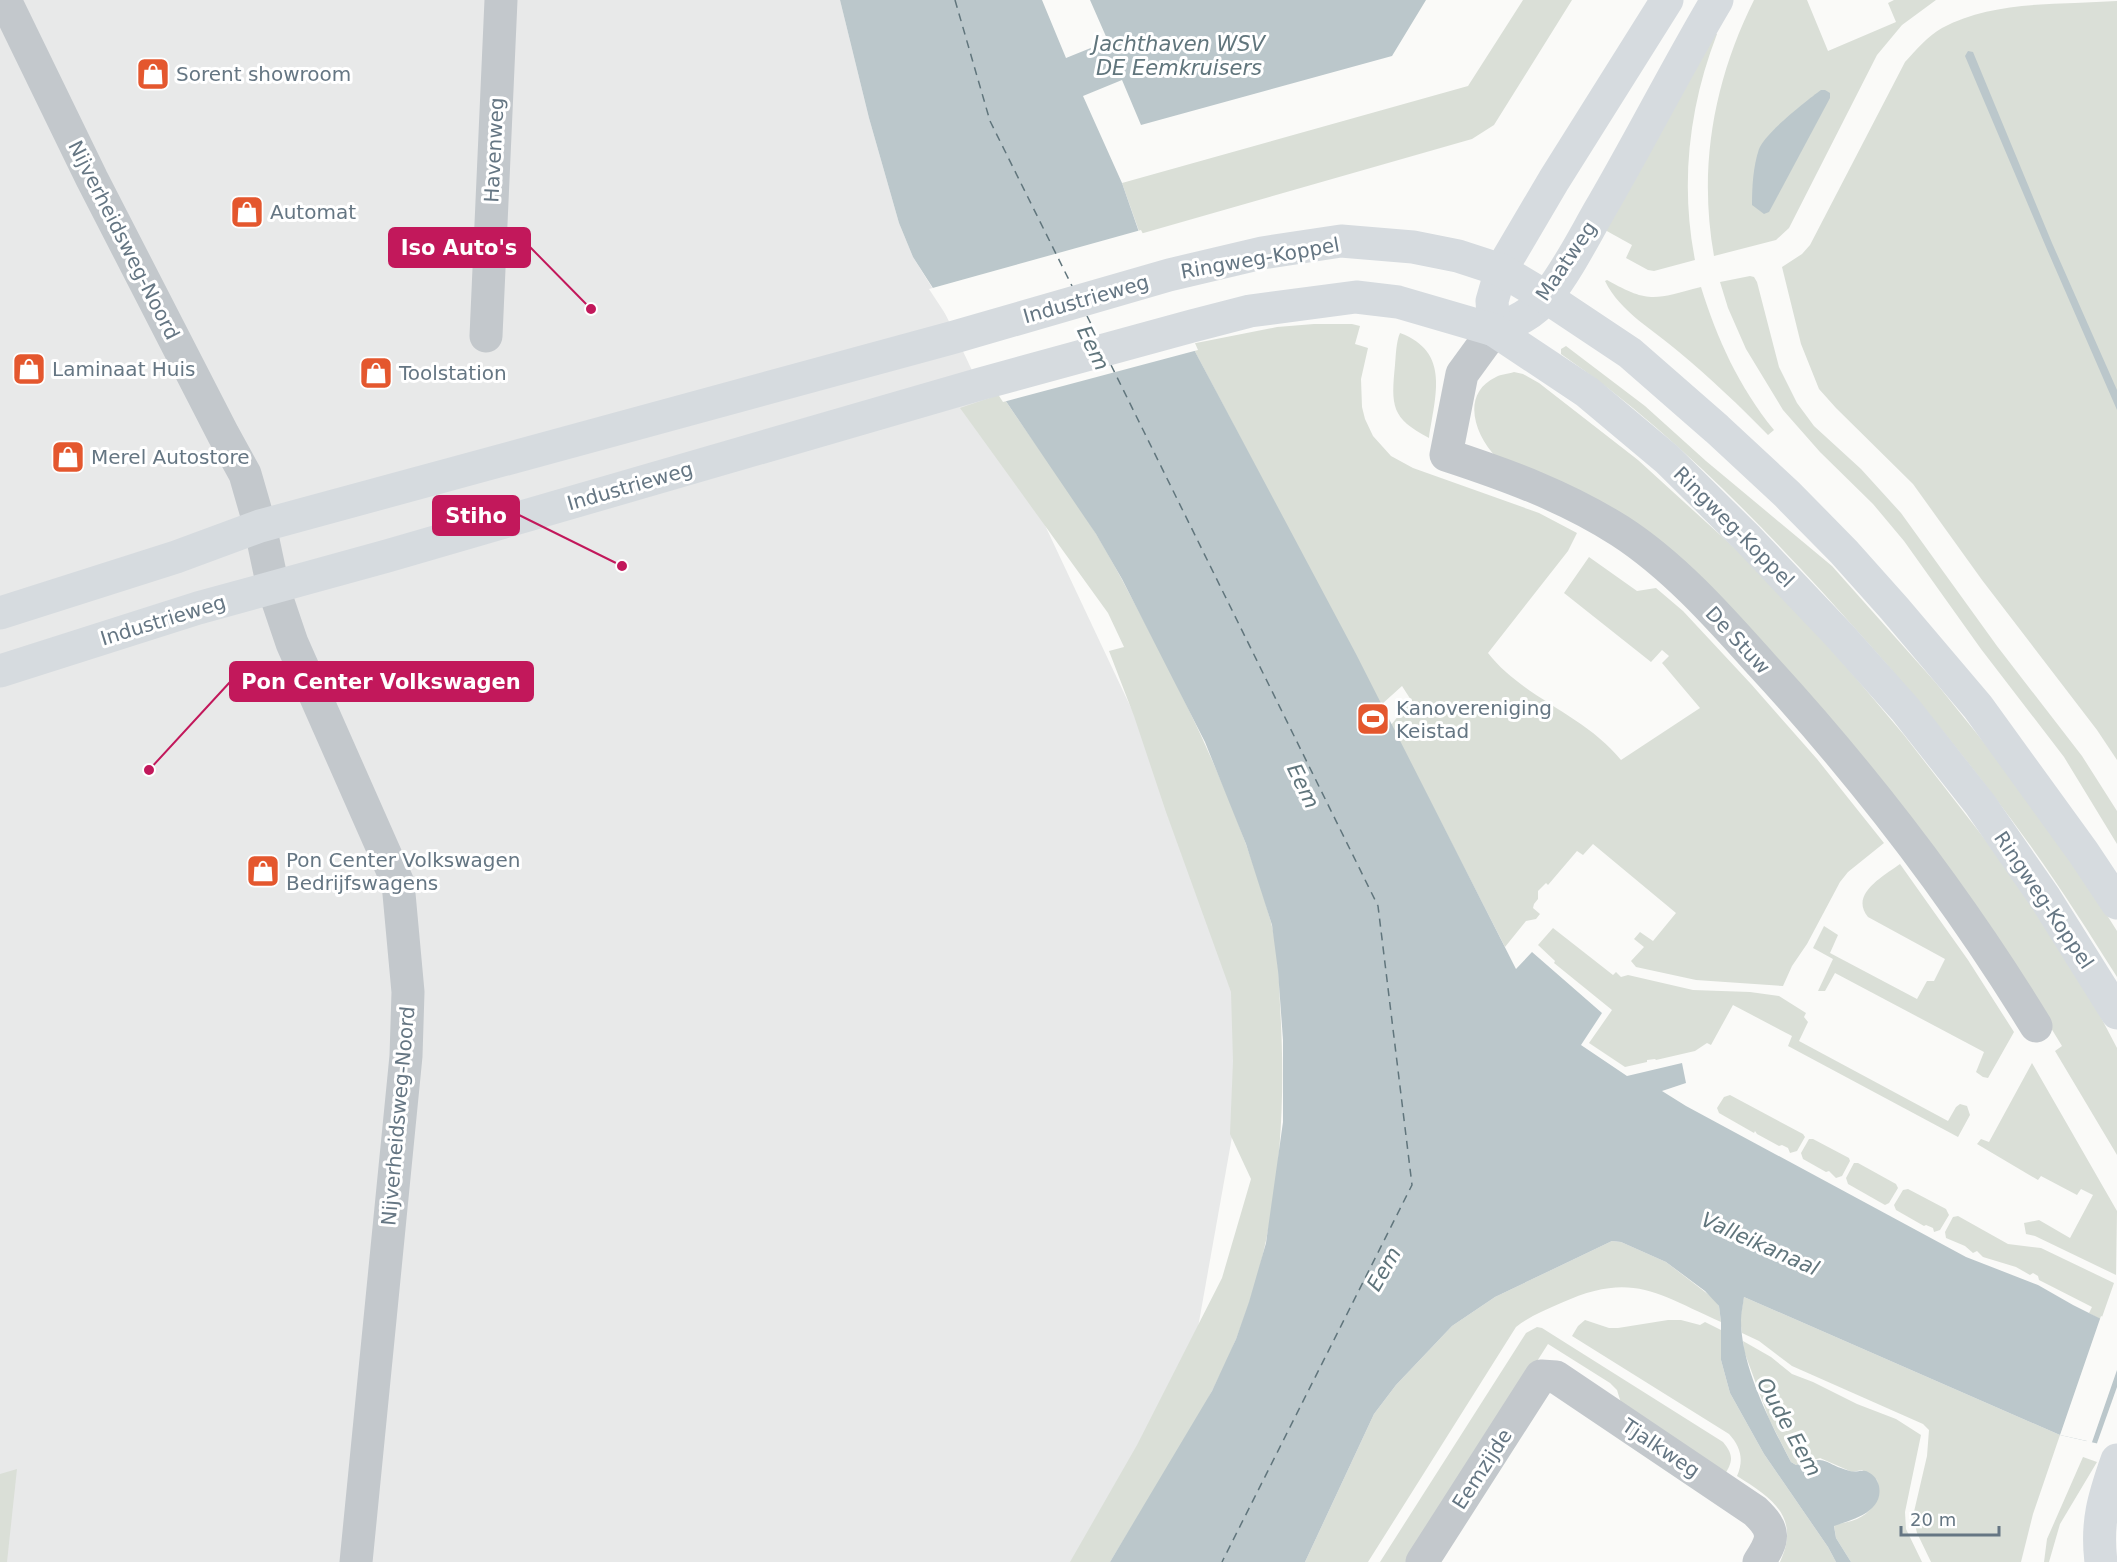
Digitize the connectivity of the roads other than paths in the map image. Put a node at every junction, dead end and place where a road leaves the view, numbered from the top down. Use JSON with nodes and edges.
{"nodes":[{"id":1,"x":5,"y":0,"type":"edge"},
{"id":2,"x":501,"y":0,"type":"edge"},
{"id":3,"x":1667,"y":0,"type":"edge"},
{"id":4,"x":1717,"y":0,"type":"edge"},
{"id":5,"x":1501,"y":270,"type":"junction"},
{"id":6,"x":1169,"y":275,"type":"joint"},
{"id":7,"x":1546,"y":297,"type":"junction"},
{"id":8,"x":1192,"y":326,"type":"joint"},
{"id":9,"x":1494,"y":330,"type":"junction"},
{"id":10,"x":486,"y":336,"type":"dead end"},
{"id":11,"x":260,"y":526,"type":"junction"},
{"id":12,"x":273,"y":587,"type":"junction"},
{"id":13,"x":0,"y":613,"type":"edge"},
{"id":14,"x":0,"y":672,"type":"edge"},
{"id":15,"x":2117,"y":903,"type":"edge"},
{"id":16,"x":2117,"y":1013,"type":"edge"},
{"id":17,"x":2036,"y":1026,"type":"dead end"},
{"id":18,"x":1541,"y":1376,"type":"joint"},
{"id":19,"x":2117,"y":1461,"type":"edge"},
{"id":20,"x":1765,"y":1548,"type":"edge"},
{"id":21,"x":356,"y":1562,"type":"edge"},
{"id":22,"x":1422,"y":1562,"type":"edge"},
{"id":23,"x":2101,"y":1562,"type":"edge"}],
"edges":[{"from":1,"to":11,"type":"street","name":"Nijverheidsweg-Noord"},
{"from":2,"to":10,"type":"street","name":"Havenweg"},
{"from":3,"to":5,"type":"main road"},
{"from":4,"to":7,"type":"main road","name":"Maatweg"},
{"from":5,"to":6,"type":"main road","name":"Ringweg-Koppel"},
{"from":5,"to":7,"type":"main road","name":"Ringweg-Koppel"},
{"from":5,"to":9,"type":"main road"},
{"from":6,"to":11,"type":"main road","name":"Industrieweg"},
{"from":7,"to":9,"type":"main road","name":"Maatweg"},
{"from":7,"to":15,"type":"main road","name":"Ringweg-Koppel"},
{"from":8,"to":9,"type":"main road","name":"Ringweg-Koppel"},
{"from":8,"to":12,"type":"main road","name":"Industrieweg"},
{"from":9,"to":16,"type":"main road","name":"Ringweg-Koppel"},
{"from":9,"to":17,"type":"street","name":"De Stuw"},
{"from":11,"to":12,"type":"street","name":"Nijverheidsweg-Noord"},
{"from":11,"to":13,"type":"main road","name":"Industrieweg"},
{"from":12,"to":14,"type":"main road","name":"Industrieweg"},
{"from":12,"to":21,"type":"street","name":"Nijverheidsweg-Noord"},
{"from":18,"to":20,"type":"street","name":"Tjalkweg"},
{"from":18,"to":22,"type":"street","name":"Eemzijde"},
{"from":19,"to":23,"type":"main road"}]}
